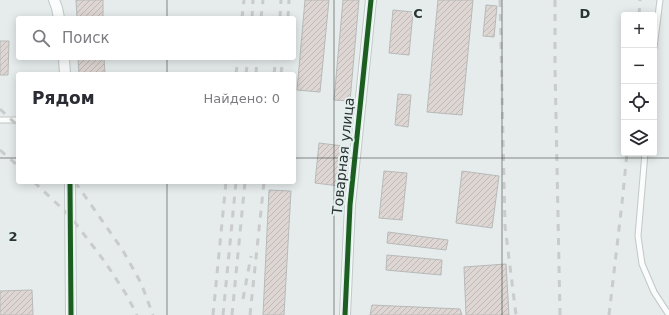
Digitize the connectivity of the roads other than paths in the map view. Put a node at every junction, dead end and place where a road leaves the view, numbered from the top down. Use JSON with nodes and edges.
{"nodes":[{"id":1,"x":371,"y":0,"type":"edge"},
{"id":2,"x":660,"y":0,"type":"edge"},
{"id":3,"x":657,"y":24,"type":"edge"},
{"id":4,"x":64,"y":60,"type":"edge"},
{"id":5,"x":65,"y":72,"type":"edge"},
{"id":6,"x":0,"y":120,"type":"edge"},
{"id":7,"x":16,"y":120,"type":"edge"},
{"id":8,"x":645,"y":156,"type":"edge"},
{"id":9,"x":70,"y":184,"type":"edge"},
{"id":10,"x":71,"y":315,"type":"edge"},
{"id":11,"x":345,"y":315,"type":"edge"},
{"id":12,"x":669,"y":315,"type":"edge"}],
"edges":[{"from":1,"to":11,"type":"street","name":"Товарная улица"},
{"from":2,"to":3,"type":"lane"},
{"from":4,"to":5,"type":"street"},
{"from":6,"to":7,"type":"lane"},
{"from":8,"to":12,"type":"lane"},
{"from":9,"to":10,"type":"street"}]}
